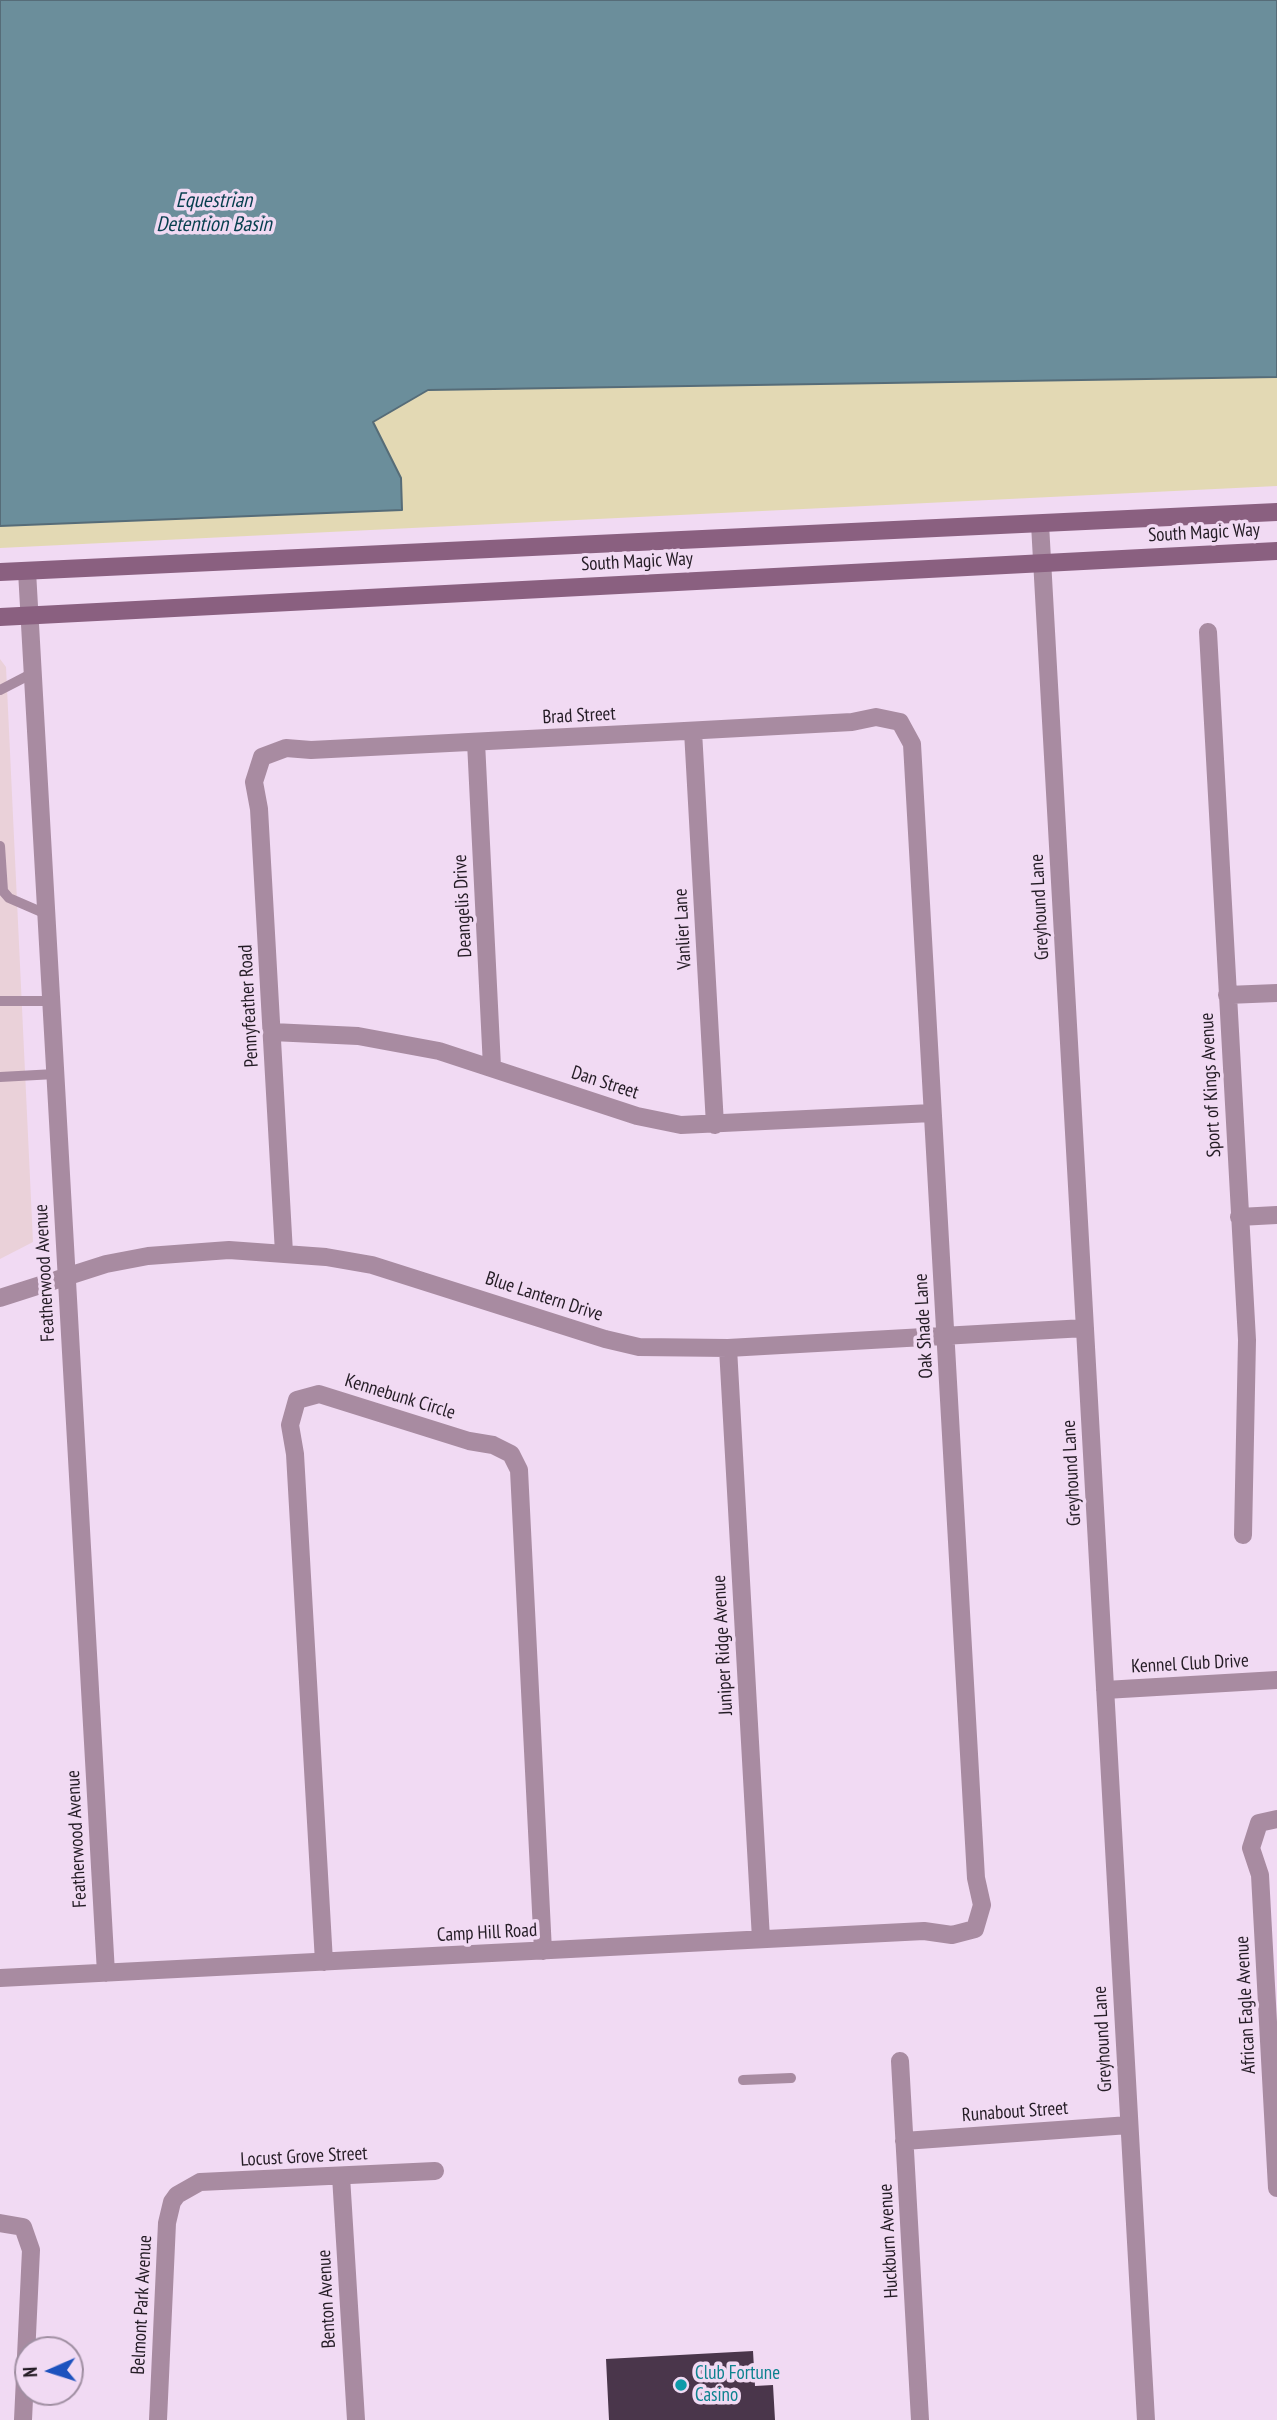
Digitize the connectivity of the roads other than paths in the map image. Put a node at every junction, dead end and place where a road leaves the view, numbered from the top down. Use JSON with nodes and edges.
{"nodes":[{"id":1,"x":1277,"y":512,"type":"edge"},
{"id":2,"x":1040,"y":524,"type":"junction"},
{"id":3,"x":1277,"y":551,"type":"edge"},
{"id":4,"x":1042,"y":562,"type":"junction"},
{"id":5,"x":27,"y":571,"type":"junction"},
{"id":6,"x":0,"y":572,"type":"edge"},
{"id":7,"x":29,"y":616,"type":"junction"},
{"id":8,"x":0,"y":617,"type":"edge"},
{"id":9,"x":1208,"y":632,"type":"dead end"},
{"id":10,"x":33,"y":673,"type":"junction"},
{"id":11,"x":0,"y":690,"type":"edge"},
{"id":12,"x":900,"y":722,"type":"joint"},
{"id":13,"x":693,"y":731,"type":"junction"},
{"id":14,"x":476,"y":742,"type":"junction"},
{"id":15,"x":262,"y":757,"type":"joint"},
{"id":16,"x":0,"y":846,"type":"edge"},
{"id":17,"x":46,"y":914,"type":"junction"},
{"id":18,"x":1277,"y":993,"type":"edge"},
{"id":19,"x":1227,"y":995,"type":"junction"},
{"id":20,"x":0,"y":1001,"type":"edge"},
{"id":21,"x":51,"y":1001,"type":"junction"},
{"id":22,"x":272,"y":1032,"type":"junction"},
{"id":23,"x":492,"y":1067,"type":"junction"},
{"id":24,"x":55,"y":1074,"type":"junction"},
{"id":25,"x":0,"y":1077,"type":"edge"},
{"id":26,"x":932,"y":1113,"type":"junction"},
{"id":27,"x":715,"y":1125,"type":"junction"},
{"id":28,"x":1277,"y":1215,"type":"edge"},
{"id":29,"x":1240,"y":1217,"type":"junction"},
{"id":30,"x":284,"y":1253,"type":"junction"},
{"id":31,"x":66,"y":1275,"type":"junction"},
{"id":32,"x":0,"y":1298,"type":"edge"},
{"id":33,"x":1085,"y":1328,"type":"junction"},
{"id":34,"x":946,"y":1336,"type":"junction"},
{"id":35,"x":728,"y":1348,"type":"junction"},
{"id":36,"x":1243,"y":1535,"type":"dead end"},
{"id":37,"x":1277,"y":1681,"type":"edge"},
{"id":38,"x":1105,"y":1689,"type":"junction"},
{"id":39,"x":1277,"y":1819,"type":"edge"},
{"id":40,"x":975,"y":1929,"type":"joint"},
{"id":41,"x":761,"y":1939,"type":"junction"},
{"id":42,"x":542,"y":1951,"type":"junction"},
{"id":43,"x":324,"y":1962,"type":"junction"},
{"id":44,"x":106,"y":1973,"type":"junction"},
{"id":45,"x":0,"y":1978,"type":"edge"},
{"id":46,"x":900,"y":2061,"type":"dead end"},
{"id":47,"x":790,"y":2078,"type":"dead end"},
{"id":48,"x":743,"y":2080,"type":"dead end"},
{"id":49,"x":1129,"y":2125,"type":"junction"},
{"id":50,"x":904,"y":2141,"type":"junction"},
{"id":51,"x":435,"y":2171,"type":"dead end"},
{"id":52,"x":341,"y":2176,"type":"junction"},
{"id":53,"x":1277,"y":2188,"type":"edge"},
{"id":54,"x":177,"y":2195,"type":"joint"},
{"id":55,"x":0,"y":2222,"type":"edge"},
{"id":56,"x":23,"y":2420,"type":"edge"},
{"id":57,"x":158,"y":2420,"type":"edge"},
{"id":58,"x":356,"y":2420,"type":"edge"},
{"id":59,"x":920,"y":2420,"type":"edge"},
{"id":60,"x":1146,"y":2420,"type":"edge"}],
"edges":[{"from":1,"to":2,"type":"street","name":"South Magic Way"},
{"from":2,"to":4,"type":"street","name":"Greyhound Lane"},
{"from":2,"to":5,"type":"street","name":"South Magic Way"},
{"from":3,"to":4,"type":"street","name":"South Magic Way"},
{"from":4,"to":7,"type":"street","name":"South Magic Way"},
{"from":4,"to":33,"type":"street","name":"Greyhound Lane"},
{"from":5,"to":6,"type":"street","name":"South Magic Way"},
{"from":5,"to":7,"type":"street","name":"Featherwood Avenue"},
{"from":7,"to":8,"type":"street","name":"South Magic Way"},
{"from":7,"to":10,"type":"street","name":"Featherwood Avenue"},
{"from":9,"to":19,"type":"street","name":"Sport of Kings Avenue"},
{"from":10,"to":11,"type":"lane"},
{"from":10,"to":17,"type":"street","name":"Featherwood Avenue"},
{"from":12,"to":13,"type":"street","name":"Brad Street"},
{"from":12,"to":26,"type":"street","name":"Oak Shade Lane"},
{"from":13,"to":14,"type":"street","name":"Brad Street"},
{"from":13,"to":27,"type":"street","name":"Vanlier Lane"},
{"from":14,"to":15,"type":"street","name":"Brad Street"},
{"from":14,"to":23,"type":"street","name":"Deangelis Drive"},
{"from":15,"to":22,"type":"street","name":"Pennyfeather Road"},
{"from":16,"to":17,"type":"lane"},
{"from":17,"to":21,"type":"street","name":"Featherwood Avenue"},
{"from":18,"to":19,"type":"street"},
{"from":19,"to":29,"type":"street","name":"Sport of Kings Avenue"},
{"from":20,"to":21,"type":"lane"},
{"from":21,"to":24,"type":"street","name":"Featherwood Avenue"},
{"from":22,"to":23,"type":"street","name":"Dan Street"},
{"from":22,"to":30,"type":"street","name":"Pennyfeather Road"},
{"from":23,"to":27,"type":"street","name":"Dan Street"},
{"from":24,"to":25,"type":"lane"},
{"from":24,"to":31,"type":"street","name":"Featherwood Avenue"},
{"from":26,"to":27,"type":"street","name":"Dan Street"},
{"from":26,"to":34,"type":"street","name":"Oak Shade Lane"},
{"from":28,"to":29,"type":"street"},
{"from":29,"to":36,"type":"street","name":"Sport of Kings Avenue"},
{"from":30,"to":31,"type":"street","name":"Blue Lantern Drive"},
{"from":30,"to":35,"type":"street","name":"Blue Lantern Drive"},
{"from":31,"to":32,"type":"street","name":"Blue Lantern Drive"},
{"from":31,"to":44,"type":"street","name":"Featherwood Avenue"},
{"from":33,"to":34,"type":"street","name":"Blue Lantern Drive"},
{"from":33,"to":38,"type":"street","name":"Greyhound Lane"},
{"from":34,"to":35,"type":"street","name":"Blue Lantern Drive"},
{"from":34,"to":40,"type":"street","name":"Oak Shade Lane"},
{"from":35,"to":41,"type":"street","name":"Juniper Ridge Avenue"},
{"from":37,"to":38,"type":"street","name":"Kennel Club Drive"},
{"from":38,"to":49,"type":"street","name":"Greyhound Lane"},
{"from":39,"to":53,"type":"street","name":"African Eagle Avenue"},
{"from":40,"to":41,"type":"street","name":"Camp Hill Road"},
{"from":41,"to":42,"type":"street","name":"Camp Hill Road"},
{"from":42,"to":43,"type":"street","name":"Camp Hill Road"},
{"from":42,"to":43,"type":"street","name":"Kennebunk Circle"},
{"from":43,"to":44,"type":"street","name":"Camp Hill Road"},
{"from":44,"to":45,"type":"street","name":"Camp Hill Road"},
{"from":46,"to":50,"type":"street","name":"Huckburn Avenue"},
{"from":47,"to":48,"type":"lane"},
{"from":49,"to":50,"type":"street","name":"Runabout Street"},
{"from":49,"to":60,"type":"street","name":"Greyhound Lane"},
{"from":50,"to":59,"type":"street","name":"Huckburn Avenue"},
{"from":51,"to":52,"type":"street","name":"Locust Grove Street"},
{"from":52,"to":54,"type":"street","name":"Locust Grove Street"},
{"from":52,"to":58,"type":"street","name":"Benton Avenue"},
{"from":54,"to":57,"type":"street","name":"Belmont Park Avenue"},
{"from":55,"to":56,"type":"street"}]}
